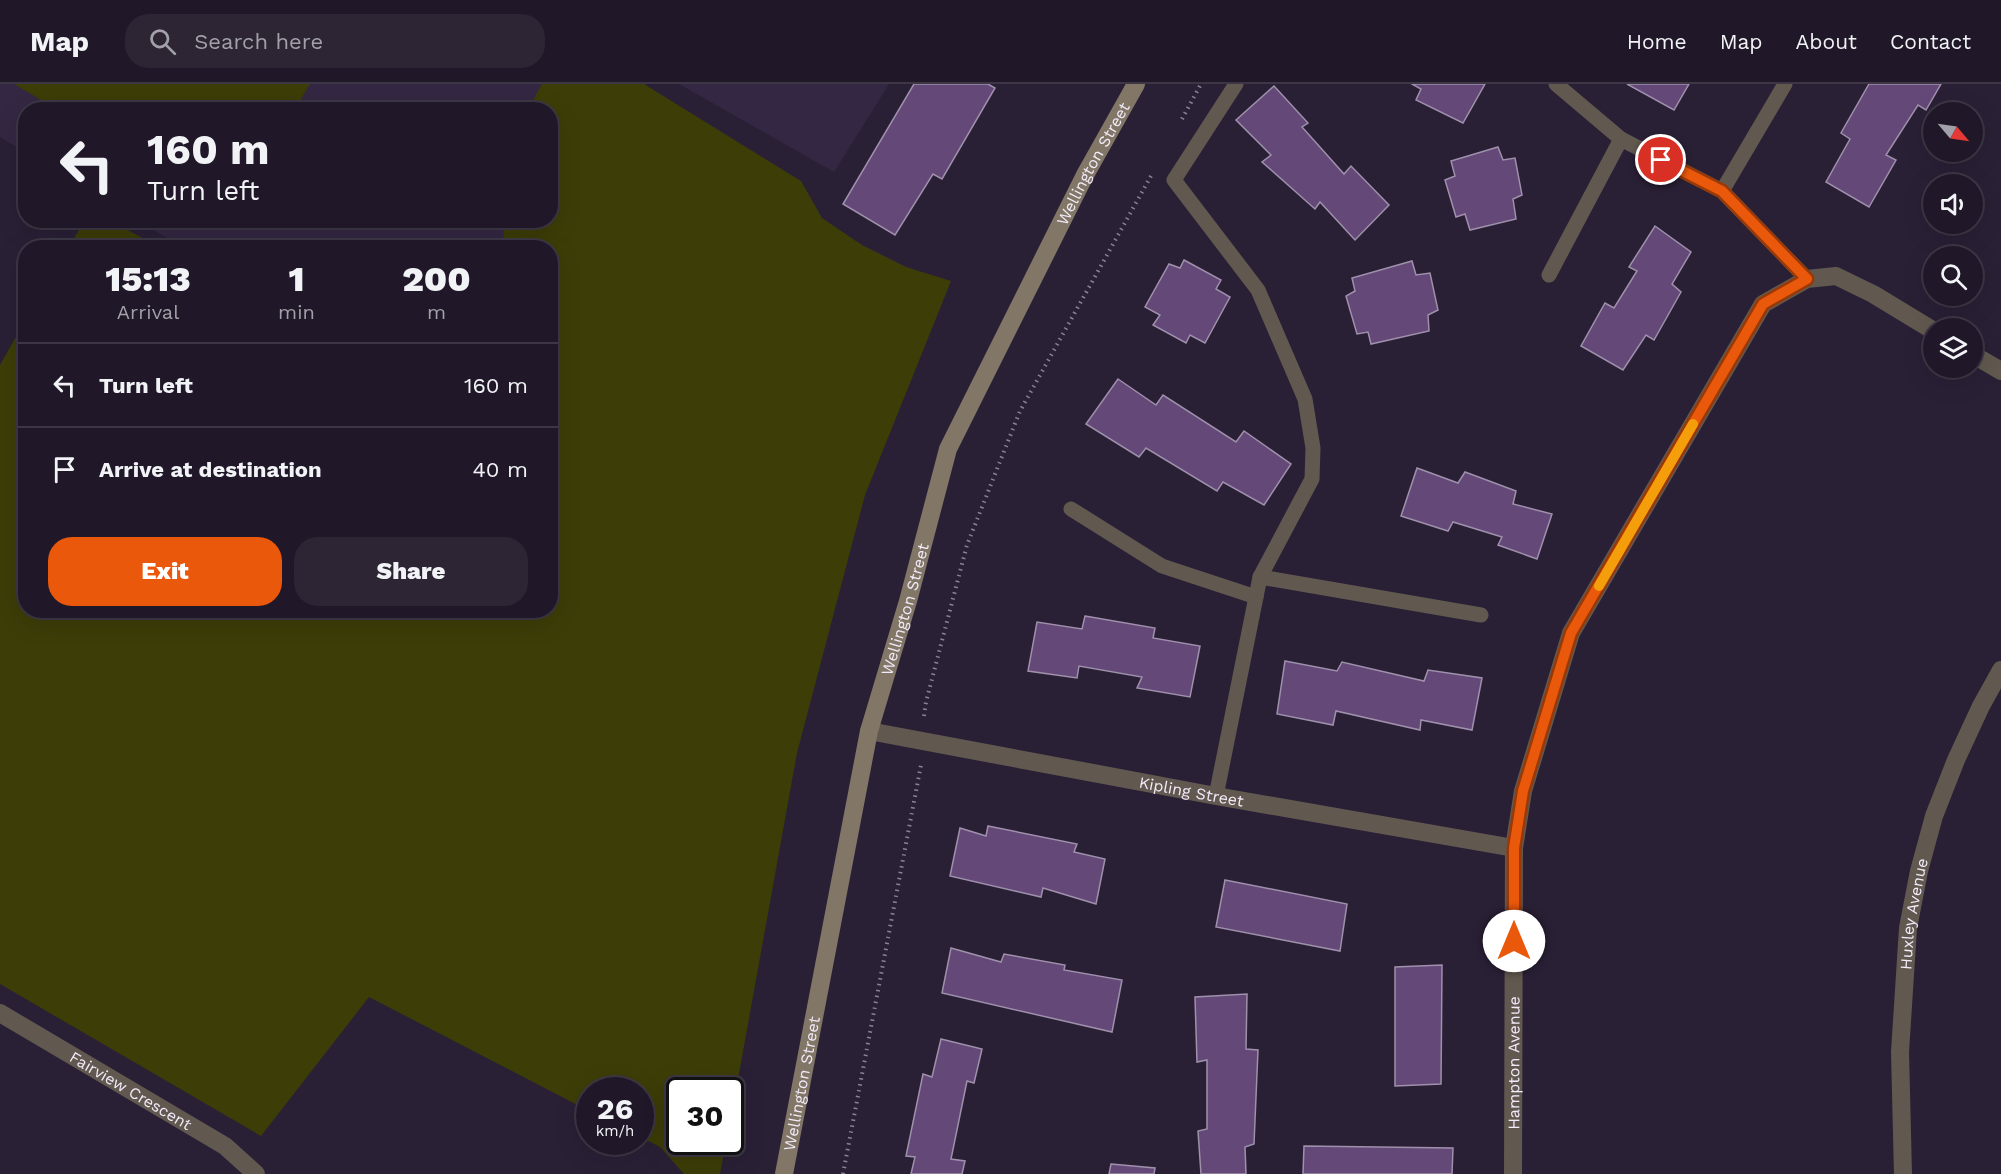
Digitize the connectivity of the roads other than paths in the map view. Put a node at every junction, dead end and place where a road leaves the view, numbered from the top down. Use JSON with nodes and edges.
{"nodes":[{"id":1,"x":1136,"y":84,"type":"edge"},
{"id":2,"x":1236,"y":84,"type":"edge"},
{"id":3,"x":1556,"y":84,"type":"edge"},
{"id":4,"x":1785,"y":84,"type":"edge"},
{"id":5,"x":1621,"y":139,"type":"junction"},
{"id":6,"x":1722,"y":191,"type":"junction"},
{"id":7,"x":1549,"y":275,"type":"dead end"},
{"id":8,"x":1807,"y":279,"type":"junction"},
{"id":9,"x":1923,"y":324,"type":"edge"},
{"id":10,"x":1983,"y":360,"type":"edge"},
{"id":11,"x":2001,"y":371,"type":"edge"},
{"id":12,"x":1071,"y":509,"type":"dead end"},
{"id":13,"x":1260,"y":577,"type":"junction"},
{"id":14,"x":1256,"y":597,"type":"junction"},
{"id":15,"x":1481,"y":615,"type":"dead end"},
{"id":16,"x":2001,"y":670,"type":"edge"},
{"id":17,"x":869,"y":731,"type":"junction"},
{"id":18,"x":1216,"y":796,"type":"junction"},
{"id":19,"x":1514,"y":848,"type":"junction"},
{"id":20,"x":0,"y":1013,"type":"edge"},
{"id":21,"x":256,"y":1174,"type":"edge"},
{"id":22,"x":784,"y":1174,"type":"edge"},
{"id":23,"x":1513,"y":1174,"type":"edge"},
{"id":24,"x":1903,"y":1174,"type":"edge"}],
"edges":[{"from":1,"to":17,"type":"main road","name":"Wellington Street"},
{"from":2,"to":13,"type":"lane"},
{"from":3,"to":5,"type":"lane"},
{"from":4,"to":6,"type":"lane"},
{"from":5,"to":6,"type":"lane"},
{"from":5,"to":7,"type":"lane"},
{"from":6,"to":8,"type":"lane"},
{"from":8,"to":9,"type":"street","name":"Hampton Avenue"},
{"from":8,"to":19,"type":"street","name":"Hampton Avenue"},
{"from":10,"to":11,"type":"street"},
{"from":12,"to":14,"type":"lane"},
{"from":13,"to":14,"type":"lane"},
{"from":13,"to":15,"type":"lane"},
{"from":14,"to":18,"type":"lane"},
{"from":16,"to":24,"type":"street","name":"Huxley Avenue"},
{"from":17,"to":18,"type":"street","name":"Kipling Street"},
{"from":17,"to":22,"type":"main road","name":"Wellington Street"},
{"from":18,"to":19,"type":"street","name":"Kipling Street"},
{"from":19,"to":23,"type":"street","name":"Hampton Avenue"},
{"from":20,"to":21,"type":"street","name":"Fairview Crescent"}]}
